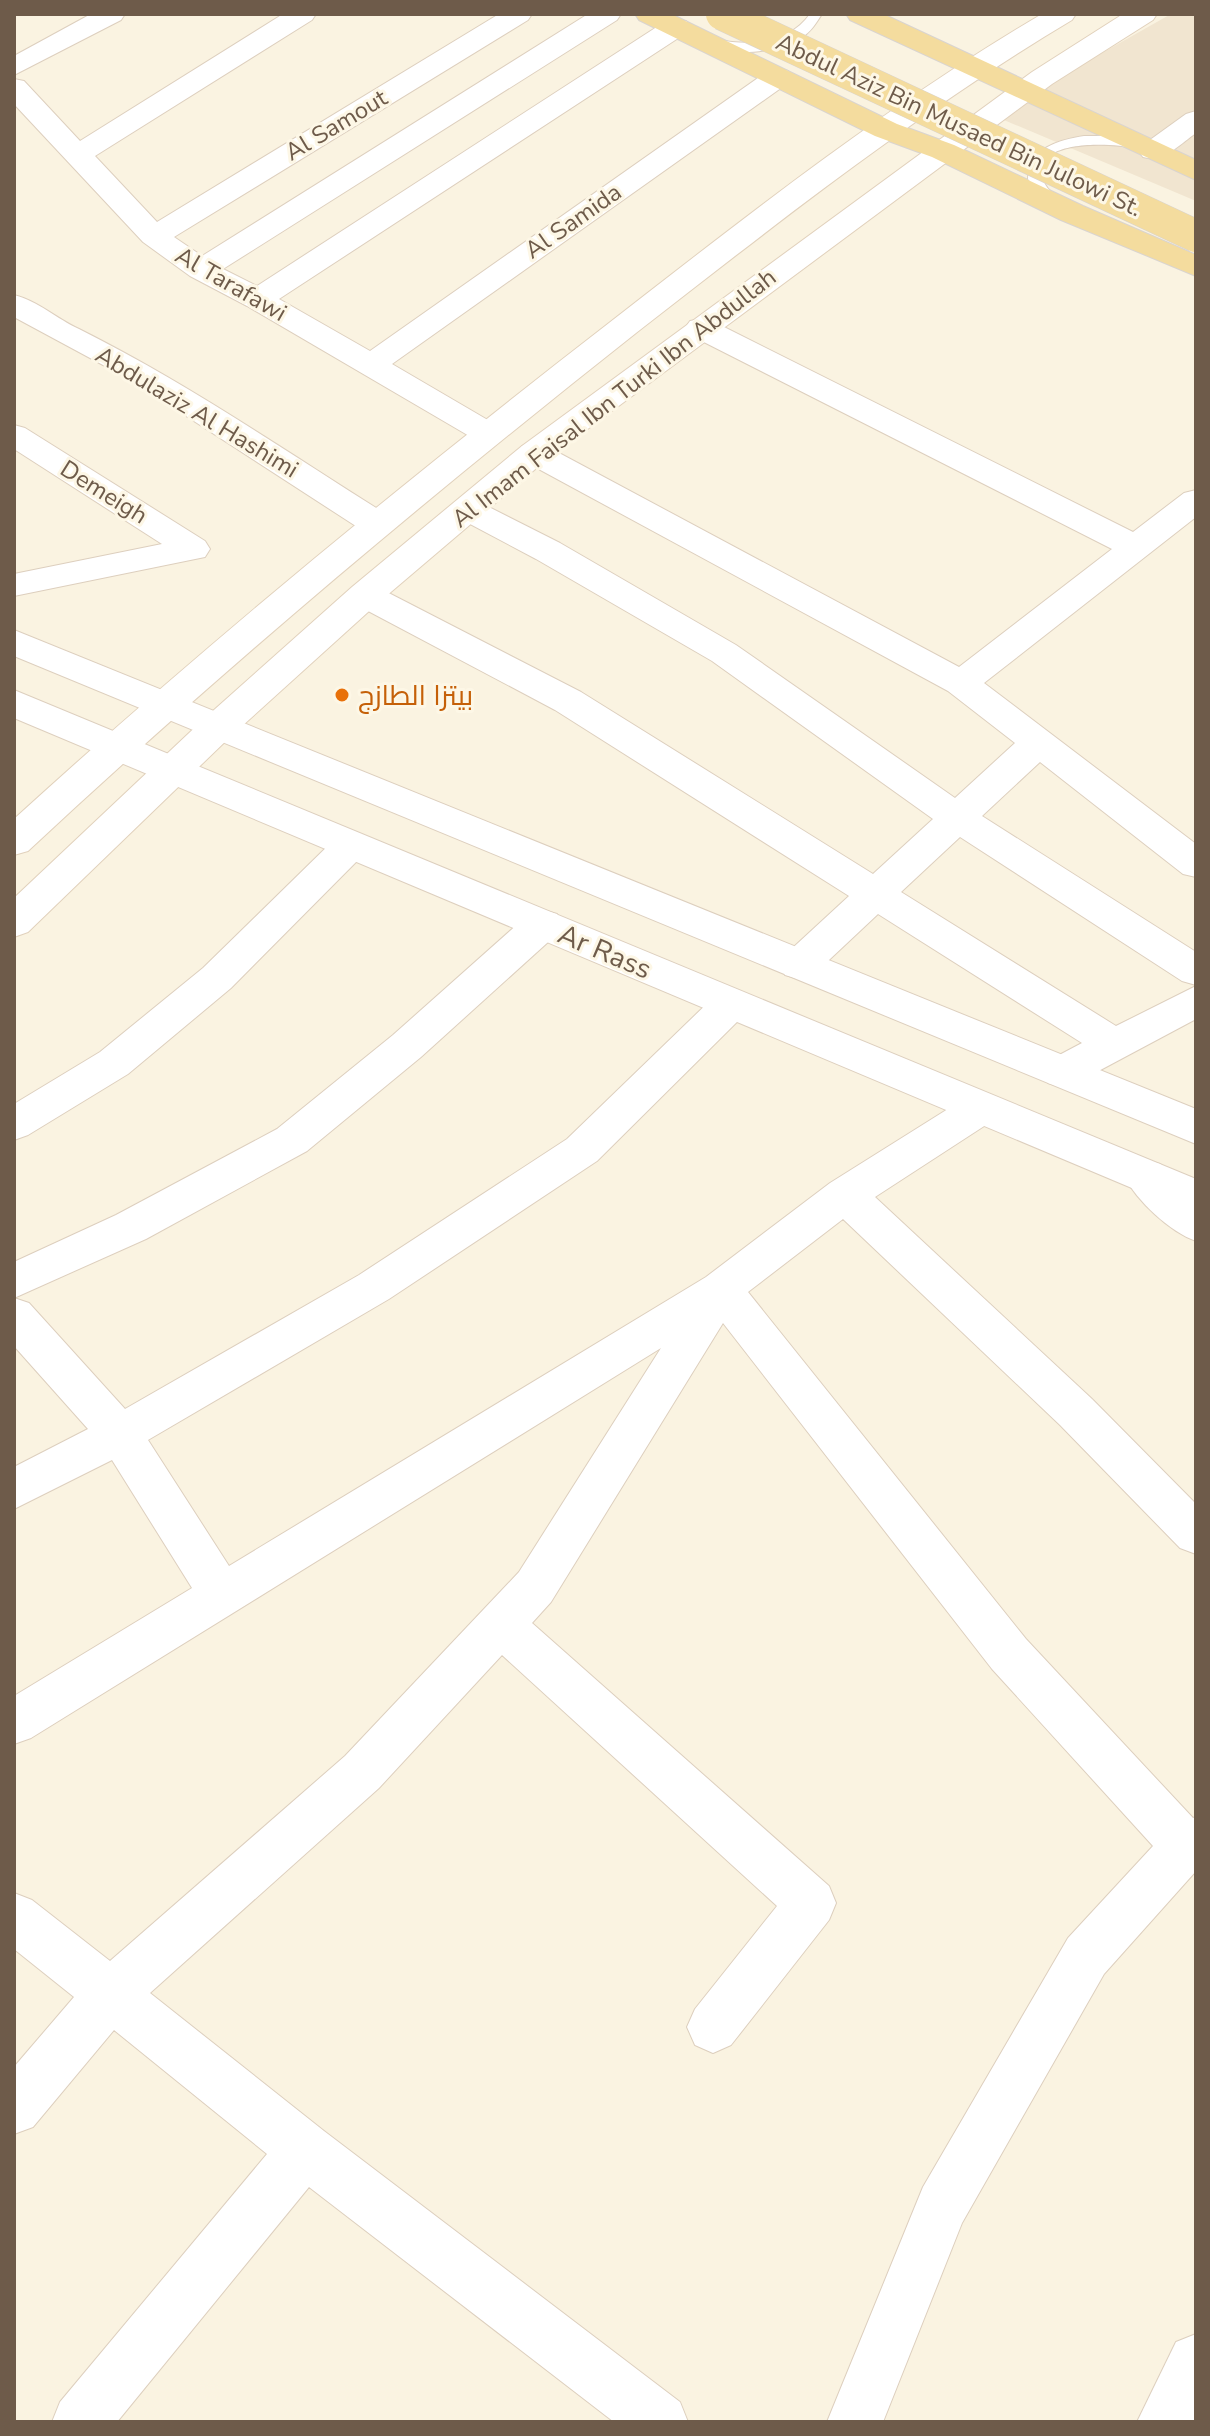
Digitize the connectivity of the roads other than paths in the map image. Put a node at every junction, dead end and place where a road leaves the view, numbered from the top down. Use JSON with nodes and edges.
{"nodes":[{"id":1,"x":111,"y":14,"type":"edge"},
{"id":2,"x":302,"y":14,"type":"edge"},
{"id":3,"x":518,"y":14,"type":"edge"},
{"id":4,"x":607,"y":14,"type":"edge"},
{"id":5,"x":722,"y":14,"type":"edge"},
{"id":6,"x":775,"y":14,"type":"edge"},
{"id":7,"x":816,"y":14,"type":"edge"},
{"id":8,"x":860,"y":14,"type":"edge"},
{"id":9,"x":1062,"y":14,"type":"edge"},
{"id":10,"x":1143,"y":14,"type":"edge"},
{"id":11,"x":671,"y":25,"type":"edge"},
{"id":12,"x":973,"y":66,"type":"junction"},
{"id":13,"x":14,"y":67,"type":"edge"},
{"id":14,"x":778,"y":77,"type":"junction"},
{"id":15,"x":14,"y":87,"type":"edge"},
{"id":16,"x":1025,"y":91,"type":"junction"},
{"id":17,"x":1196,"y":120,"type":"edge"},
{"id":18,"x":886,"y":130,"type":"junction"},
{"id":19,"x":943,"y":151,"type":"junction"},
{"id":20,"x":1153,"y":151,"type":"junction"},
{"id":21,"x":77,"y":155,"type":"junction"},
{"id":22,"x":1196,"y":171,"type":"edge"},
{"id":23,"x":1196,"y":212,"type":"edge"},
{"id":24,"x":1072,"y":213,"type":"junction"},
{"id":25,"x":154,"y":236,"type":"junction"},
{"id":26,"x":1196,"y":236,"type":"edge"},
{"id":27,"x":1196,"y":266,"type":"edge"},
{"id":28,"x":201,"y":270,"type":"junction"},
{"id":29,"x":258,"y":299,"type":"junction"},
{"id":30,"x":14,"y":304,"type":"edge"},
{"id":31,"x":701,"y":328,"type":"junction"},
{"id":32,"x":369,"y":366,"type":"junction"},
{"id":33,"x":487,"y":433,"type":"junction"},
{"id":34,"x":14,"y":435,"type":"edge"},
{"id":35,"x":534,"y":453,"type":"junction"},
{"id":36,"x":1196,"y":500,"type":"edge"},
{"id":37,"x":467,"y":509,"type":"junction"},
{"id":38,"x":377,"y":524,"type":"junction"},
{"id":39,"x":1135,"y":547,"type":"junction"},
{"id":40,"x":14,"y":585,"type":"edge"},
{"id":41,"x":365,"y":595,"type":"junction"},
{"id":42,"x":14,"y":642,"type":"edge"},
{"id":43,"x":961,"y":683,"type":"junction"},
{"id":44,"x":14,"y":703,"type":"edge"},
{"id":45,"x":164,"y":705,"type":"junction"},
{"id":46,"x":218,"y":727,"type":"junction"},
{"id":47,"x":1038,"y":743,"type":"junction"},
{"id":48,"x":116,"y":746,"type":"junction"},
{"id":49,"x":173,"y":770,"type":"junction"},
{"id":50,"x":957,"y":818,"type":"junction"},
{"id":51,"x":14,"y":841,"type":"edge"},
{"id":52,"x":351,"y":845,"type":"junction"},
{"id":53,"x":1196,"y":864,"type":"edge"},
{"id":54,"x":876,"y":892,"type":"junction"},
{"id":55,"x":14,"y":922,"type":"edge"},
{"id":56,"x":543,"y":924,"type":"junction"},
{"id":57,"x":799,"y":965,"type":"junction"},
{"id":58,"x":1196,"y":971,"type":"edge"},
{"id":59,"x":1196,"y":1001,"type":"edge"},
{"id":60,"x":731,"y":1004,"type":"junction"},
{"id":61,"x":1114,"y":1044,"type":"junction"},
{"id":62,"x":1062,"y":1072,"type":"junction"},
{"id":63,"x":981,"y":1108,"type":"junction"},
{"id":64,"x":14,"y":1124,"type":"edge"},
{"id":65,"x":1196,"y":1127,"type":"edge"},
{"id":66,"x":1145,"y":1176,"type":"junction"},
{"id":67,"x":845,"y":1195,"type":"junction"},
{"id":68,"x":1196,"y":1198,"type":"edge"},
{"id":69,"x":1196,"y":1224,"type":"edge"},
{"id":70,"x":14,"y":1281,"type":"edge"},
{"id":71,"x":721,"y":1289,"type":"junction"},
{"id":72,"x":14,"y":1316,"type":"edge"},
{"id":73,"x":120,"y":1434,"type":"junction"},
{"id":74,"x":14,"y":1489,"type":"edge"},
{"id":75,"x":1196,"y":1534,"type":"edge"},
{"id":76,"x":222,"y":1595,"type":"junction"},
{"id":77,"x":500,"y":1624,"type":"junction"},
{"id":78,"x":14,"y":1722,"type":"edge"},
{"id":79,"x":1191,"y":1843,"type":"edge"},
{"id":80,"x":14,"y":1917,"type":"edge"},
{"id":81,"x":109,"y":1996,"type":"junction"},
{"id":82,"x":713,"y":2027,"type":"dead end"},
{"id":83,"x":14,"y":2108,"type":"edge"},
{"id":84,"x":305,"y":2150,"type":"junction"},
{"id":85,"x":1196,"y":2362,"type":"edge"},
{"id":86,"x":80,"y":2422,"type":"edge"},
{"id":87,"x":660,"y":2422,"type":"edge"},
{"id":88,"x":855,"y":2422,"type":"edge"},
{"id":89,"x":1165,"y":2422,"type":"edge"}],
"edges":[{"from":1,"to":13,"type":"street"},
{"from":2,"to":21,"type":"street"},
{"from":3,"to":25,"type":"street","name":"Al Samout"},
{"from":4,"to":28,"type":"street"},
{"from":5,"to":26,"type":"main road","name":"Abdul Aziz Bin Musaed Bin Julowi St.","bridge":true},
{"from":6,"to":23,"type":"main road","name":"Abdul Aziz Bin Musaed Bin Julowi St."},
{"from":7,"to":11,"type":"lane"},
{"from":8,"to":12,"type":"main road"},
{"from":9,"to":12,"type":"main road","name":"Al Imam Faisal Ibn Turki Ibn Abdullah"},
{"from":10,"to":16,"type":"main road","name":"Al Imam Faisal Ibn Turki Ibn Abdullah"},
{"from":11,"to":14,"type":"main road"},
{"from":11,"to":29,"type":"street"},
{"from":12,"to":16,"type":"main road"},
{"from":12,"to":18,"type":"main road","name":"Al Imam Faisal Ibn Turki Ibn Abdullah"},
{"from":14,"to":18,"type":"main road"},
{"from":14,"to":32,"type":"street","name":"Al Samida"},
{"from":15,"to":21,"type":"street","name":"Al Tarafawi"},
{"from":16,"to":19,"type":"main road","name":"Al Imam Faisal Ibn Turki Ibn Abdullah"},
{"from":16,"to":20,"type":"main road"},
{"from":17,"to":20,"type":"street"},
{"from":18,"to":19,"type":"main road"},
{"from":18,"to":33,"type":"main road","name":"Al Imam Faisal Ibn Turki Ibn Abdullah"},
{"from":19,"to":24,"type":"main road"},
{"from":19,"to":31,"type":"main road","name":"Al Imam Faisal Ibn Turki Ibn Abdullah"},
{"from":20,"to":22,"type":"main road"},
{"from":20,"to":24,"type":"lane"},
{"from":21,"to":25,"type":"street","name":"Al Tarafawi"},
{"from":24,"to":27,"type":"main road"},
{"from":25,"to":28,"type":"street","name":"Al Tarafawi"},
{"from":28,"to":29,"type":"street","name":"Al Tarafawi"},
{"from":29,"to":32,"type":"street","name":"Al Tarafawi"},
{"from":30,"to":38,"type":"street","name":"Abdulaziz Al Hashimi"},
{"from":31,"to":35,"type":"main road","name":"Al Imam Faisal Ibn Turki Ibn Abdullah"},
{"from":31,"to":39,"type":"street"},
{"from":32,"to":33,"type":"street","name":"Al Tarafawi"},
{"from":33,"to":38,"type":"main road","name":"Al Imam Faisal Ibn Turki Ibn Abdullah"},
{"from":34,"to":40,"type":"street","name":"Demeigh"},
{"from":35,"to":37,"type":"main road","name":"Al Imam Faisal Ibn Turki Ibn Abdullah"},
{"from":35,"to":43,"type":"street"},
{"from":36,"to":39,"type":"street"},
{"from":37,"to":41,"type":"main road","name":"Al Imam Faisal Ibn Turki Ibn Abdullah"},
{"from":37,"to":50,"type":"street"},
{"from":38,"to":45,"type":"main road","name":"Al Imam Faisal Ibn Turki Ibn Abdullah"},
{"from":39,"to":43,"type":"street"},
{"from":41,"to":46,"type":"main road","name":"Al Imam Faisal Ibn Turki Ibn Abdullah"},
{"from":41,"to":54,"type":"street"},
{"from":42,"to":45,"type":"main road"},
{"from":43,"to":47,"type":"street"},
{"from":44,"to":48,"type":"main road","name":"Ar Rass"},
{"from":45,"to":46,"type":"main road"},
{"from":45,"to":48,"type":"main road","name":"Al Imam Faisal Ibn Turki Ibn Abdullah"},
{"from":46,"to":49,"type":"main road","name":"Al Imam Faisal Ibn Turki Ibn Abdullah"},
{"from":46,"to":57,"type":"main road"},
{"from":47,"to":50,"type":"street"},
{"from":47,"to":53,"type":"street"},
{"from":48,"to":49,"type":"main road","name":"Ar Rass"},
{"from":48,"to":51,"type":"main road","name":"Al Imam Faisal Ibn Turki Ibn Abdullah"},
{"from":49,"to":52,"type":"main road","name":"Ar Rass"},
{"from":49,"to":55,"type":"main road","name":"Al Imam Faisal Ibn Turki Ibn Abdullah"},
{"from":50,"to":54,"type":"street"},
{"from":50,"to":58,"type":"street"},
{"from":52,"to":56,"type":"main road","name":"Ar Rass"},
{"from":52,"to":64,"type":"street"},
{"from":54,"to":57,"type":"street"},
{"from":54,"to":61,"type":"street"},
{"from":56,"to":60,"type":"main road","name":"Ar Rass"},
{"from":56,"to":70,"type":"street"},
{"from":57,"to":62,"type":"main road"},
{"from":59,"to":61,"type":"street"},
{"from":60,"to":63,"type":"main road","name":"Ar Rass"},
{"from":60,"to":73,"type":"street"},
{"from":61,"to":62,"type":"street"},
{"from":62,"to":65,"type":"main road"},
{"from":63,"to":66,"type":"main road","name":"Ar Rass"},
{"from":63,"to":67,"type":"street"},
{"from":66,"to":68,"type":"main road","name":"Ar Rass"},
{"from":66,"to":69,"type":"street"},
{"from":67,"to":71,"type":"street"},
{"from":67,"to":75,"type":"street"},
{"from":71,"to":76,"type":"street"},
{"from":71,"to":77,"type":"street"},
{"from":71,"to":79,"type":"street"},
{"from":72,"to":73,"type":"street"},
{"from":73,"to":74,"type":"street"},
{"from":73,"to":76,"type":"street"},
{"from":76,"to":78,"type":"street"},
{"from":77,"to":81,"type":"street"},
{"from":77,"to":82,"type":"street"},
{"from":79,"to":88,"type":"street"},
{"from":80,"to":81,"type":"street"},
{"from":81,"to":83,"type":"street"},
{"from":81,"to":84,"type":"street"},
{"from":84,"to":86,"type":"street"},
{"from":84,"to":87,"type":"street"},
{"from":85,"to":89,"type":"street"}]}
